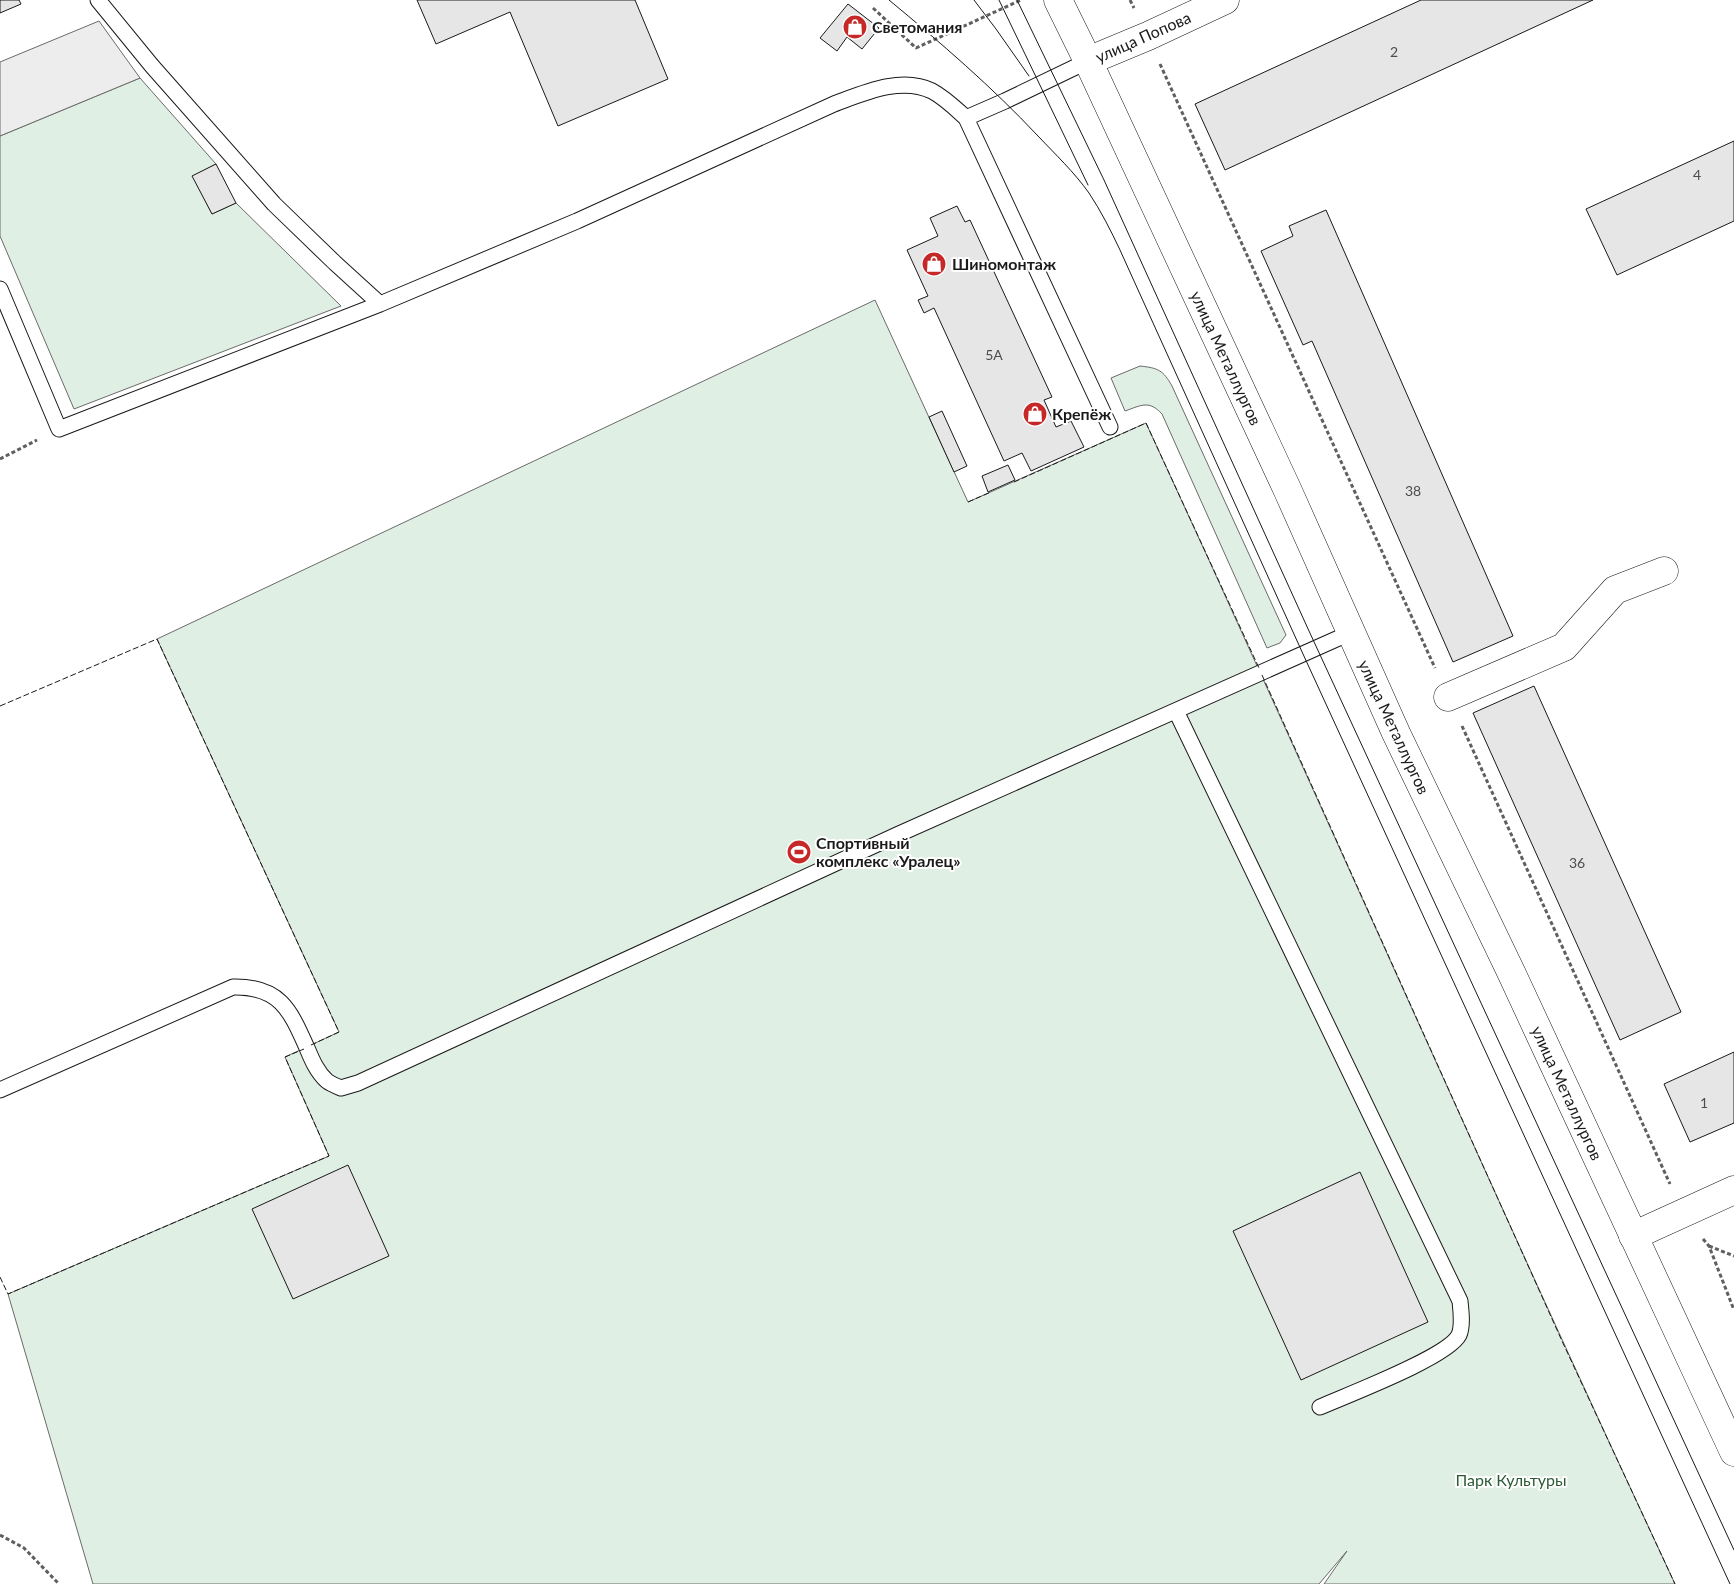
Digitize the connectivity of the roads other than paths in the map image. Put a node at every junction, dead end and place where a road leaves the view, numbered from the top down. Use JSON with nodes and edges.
{"nodes":[{"id":1,"x":98,"y":0,"type":"edge"},
{"id":2,"x":1058,"y":0,"type":"edge"},
{"id":3,"x":1225,"y":0,"type":"edge"},
{"id":4,"x":1088,"y":61,"type":"junction"},
{"id":5,"x":966,"y":118,"type":"junction"},
{"id":6,"x":0,"y":289,"type":"edge"},
{"id":7,"x":380,"y":304,"type":"junction"},
{"id":8,"x":1110,"y":427,"type":"dead end"},
{"id":9,"x":1664,"y":571,"type":"dead end"},
{"id":10,"x":1350,"y":633,"type":"junction"},
{"id":11,"x":1448,"y":697,"type":"road end"},
{"id":12,"x":1176,"y":711,"type":"junction"},
{"id":13,"x":0,"y":1090,"type":"edge"},
{"id":14,"x":1734,"y":1190,"type":"edge"},
{"id":15,"x":1632,"y":1236,"type":"junction"},
{"id":16,"x":1320,"y":1407,"type":"dead end"},
{"id":17,"x":1734,"y":1452,"type":"edge"}],
"edges":[{"from":1,"to":7,"type":"lane"},
{"from":2,"to":4,"type":"main road","name":"улица Металлургов"},
{"from":3,"to":4,"type":"main road","name":"улица Попова"},
{"from":4,"to":5,"type":"lane"},
{"from":4,"to":10,"type":"main road","name":"улица Металлургов"},
{"from":5,"to":7,"type":"lane"},
{"from":5,"to":8,"type":"lane"},
{"from":6,"to":7,"type":"lane"},
{"from":9,"to":11,"type":"main road"},
{"from":10,"to":12,"type":"lane"},
{"from":10,"to":15,"type":"main road","name":"улица Металлургов"},
{"from":12,"to":13,"type":"lane"},
{"from":12,"to":16,"type":"lane"},
{"from":14,"to":15,"type":"main road"},
{"from":15,"to":17,"type":"main road","name":"улица Металлургов"}]}
